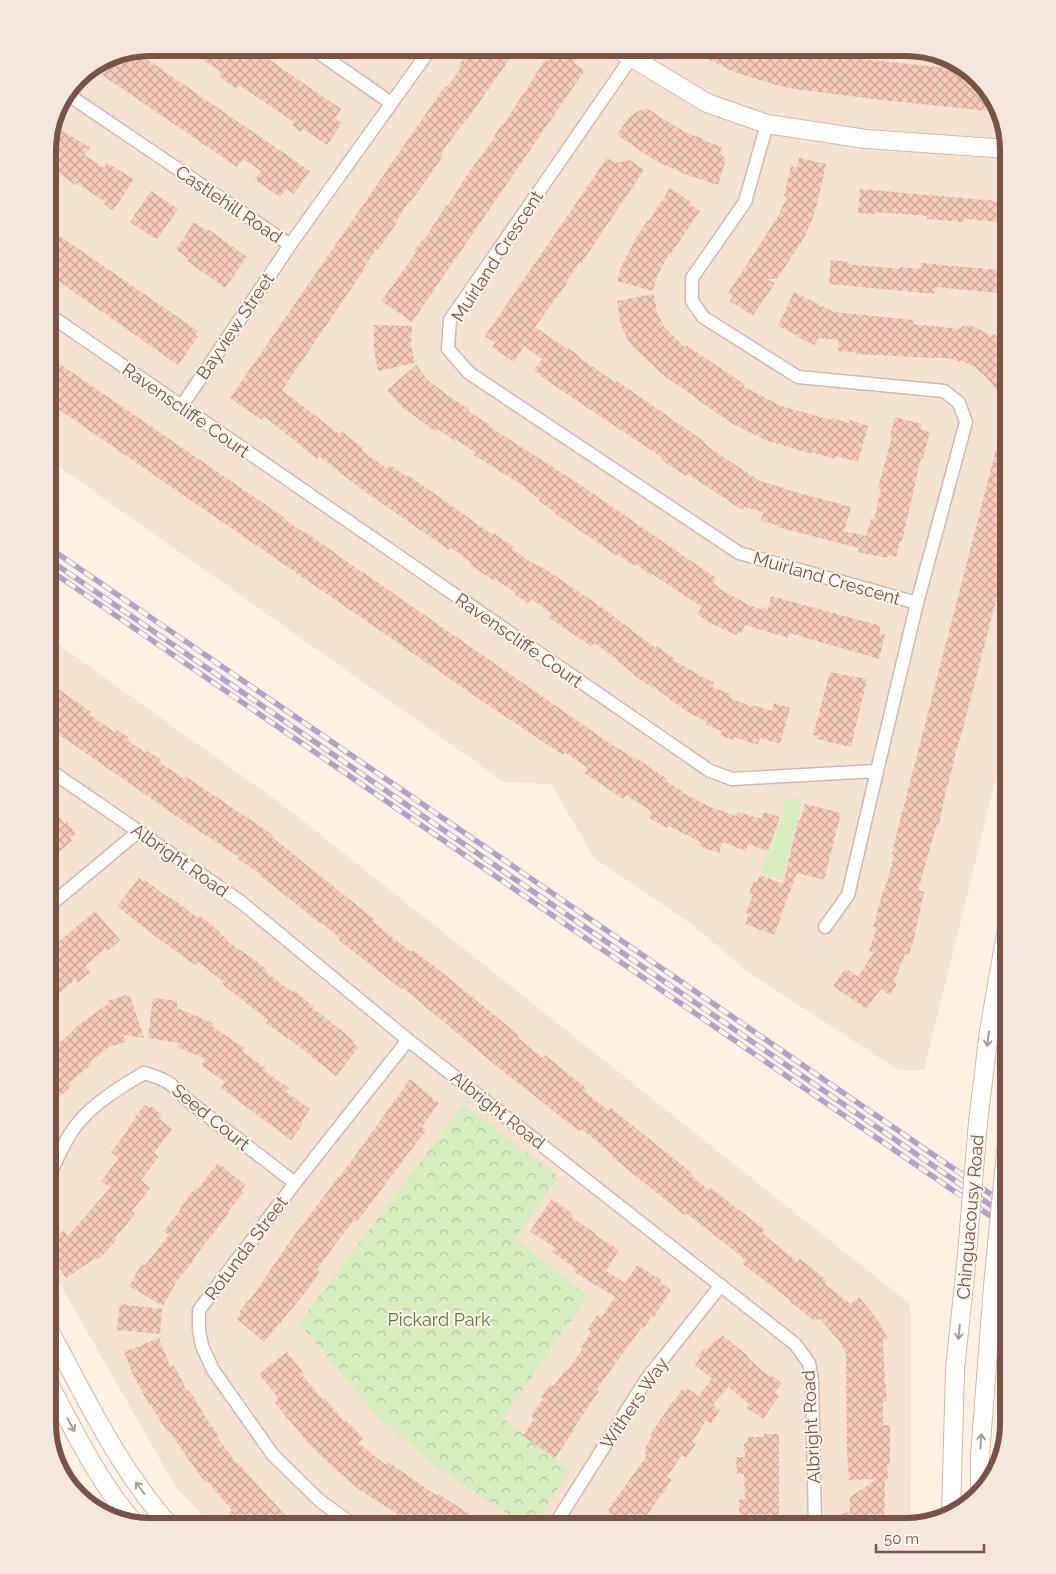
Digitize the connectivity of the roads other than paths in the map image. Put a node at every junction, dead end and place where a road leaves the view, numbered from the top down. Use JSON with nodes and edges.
{"nodes":[{"id":1,"x":324,"y":56,"type":"edge"},
{"id":2,"x":425,"y":56,"type":"edge"},
{"id":3,"x":633,"y":56,"type":"edge"},
{"id":4,"x":639,"y":56,"type":"edge"},
{"id":5,"x":72,"y":98,"type":"edge"},
{"id":6,"x":392,"y":103,"type":"junction"},
{"id":7,"x":766,"y":124,"type":"junction"},
{"id":8,"x":1000,"y":148,"type":"edge"},
{"id":9,"x":290,"y":245,"type":"junction"},
{"id":10,"x":56,"y":320,"type":"edge"},
{"id":11,"x":181,"y":407,"type":"junction"},
{"id":12,"x":917,"y":603,"type":"junction"},
{"id":13,"x":876,"y":771,"type":"junction"},
{"id":14,"x":56,"y":774,"type":"edge"},
{"id":15,"x":139,"y":831,"type":"junction"},
{"id":16,"x":56,"y":900,"type":"edge"},
{"id":17,"x":825,"y":927,"type":"dead end"},
{"id":18,"x":1000,"y":968,"type":"edge"},
{"id":19,"x":408,"y":1040,"type":"junction"},
{"id":20,"x":56,"y":1162,"type":"edge"},
{"id":21,"x":295,"y":1183,"type":"junction"},
{"id":22,"x":1000,"y":1214,"type":"edge"},
{"id":23,"x":721,"y":1286,"type":"junction"},
{"id":24,"x":56,"y":1343,"type":"edge"},
{"id":25,"x":56,"y":1397,"type":"edge"},
{"id":26,"x":980,"y":1481,"type":"edge"},
{"id":27,"x":951,"y":1506,"type":"edge"},
{"id":28,"x":127,"y":1515,"type":"edge"},
{"id":29,"x":163,"y":1518,"type":"edge"},
{"id":30,"x":344,"y":1518,"type":"edge"},
{"id":31,"x":559,"y":1518,"type":"edge"},
{"id":32,"x":815,"y":1518,"type":"edge"}],
"edges":[{"from":1,"to":6,"type":"street"},
{"from":2,"to":6,"type":"street","name":"Castlehill Road"},
{"from":3,"to":12,"type":"street","name":"Muirland Crescent"},
{"from":4,"to":7,"type":"main road"},
{"from":5,"to":9,"type":"street","name":"Castlehill Road"},
{"from":6,"to":9,"type":"street","name":"Castlehill Road"},
{"from":7,"to":8,"type":"main road"},
{"from":7,"to":12,"type":"street","name":"Muirland Crescent"},
{"from":9,"to":11,"type":"street","name":"Bayview Street"},
{"from":10,"to":11,"type":"street","name":"Ravenscliffe Court"},
{"from":11,"to":13,"type":"street","name":"Ravenscliffe Court"},
{"from":12,"to":13,"type":"street"},
{"from":13,"to":17,"type":"street"},
{"from":14,"to":15,"type":"street","name":"Albright Road"},
{"from":15,"to":16,"type":"street"},
{"from":15,"to":19,"type":"street","name":"Albright Road"},
{"from":18,"to":27,"type":"main road","name":"Chinguacousy Road","one_way":true,"bridge":true},
{"from":19,"to":21,"type":"street","name":"Rotunda Street"},
{"from":19,"to":23,"type":"street","name":"Albright Road"},
{"from":20,"to":21,"type":"street","name":"Seed Court"},
{"from":21,"to":30,"type":"street","name":"Rotunda Street"},
{"from":26,"to":22,"type":"main road","name":"Chinguacousy Road","one_way":true,"bridge":true},
{"from":23,"to":31,"type":"street","name":"Withers Way"},
{"from":23,"to":32,"type":"street","name":"Albright Road"},
{"from":29,"to":24,"type":"main road","one_way":true},
{"from":25,"to":28,"type":"main road","one_way":true}]}
